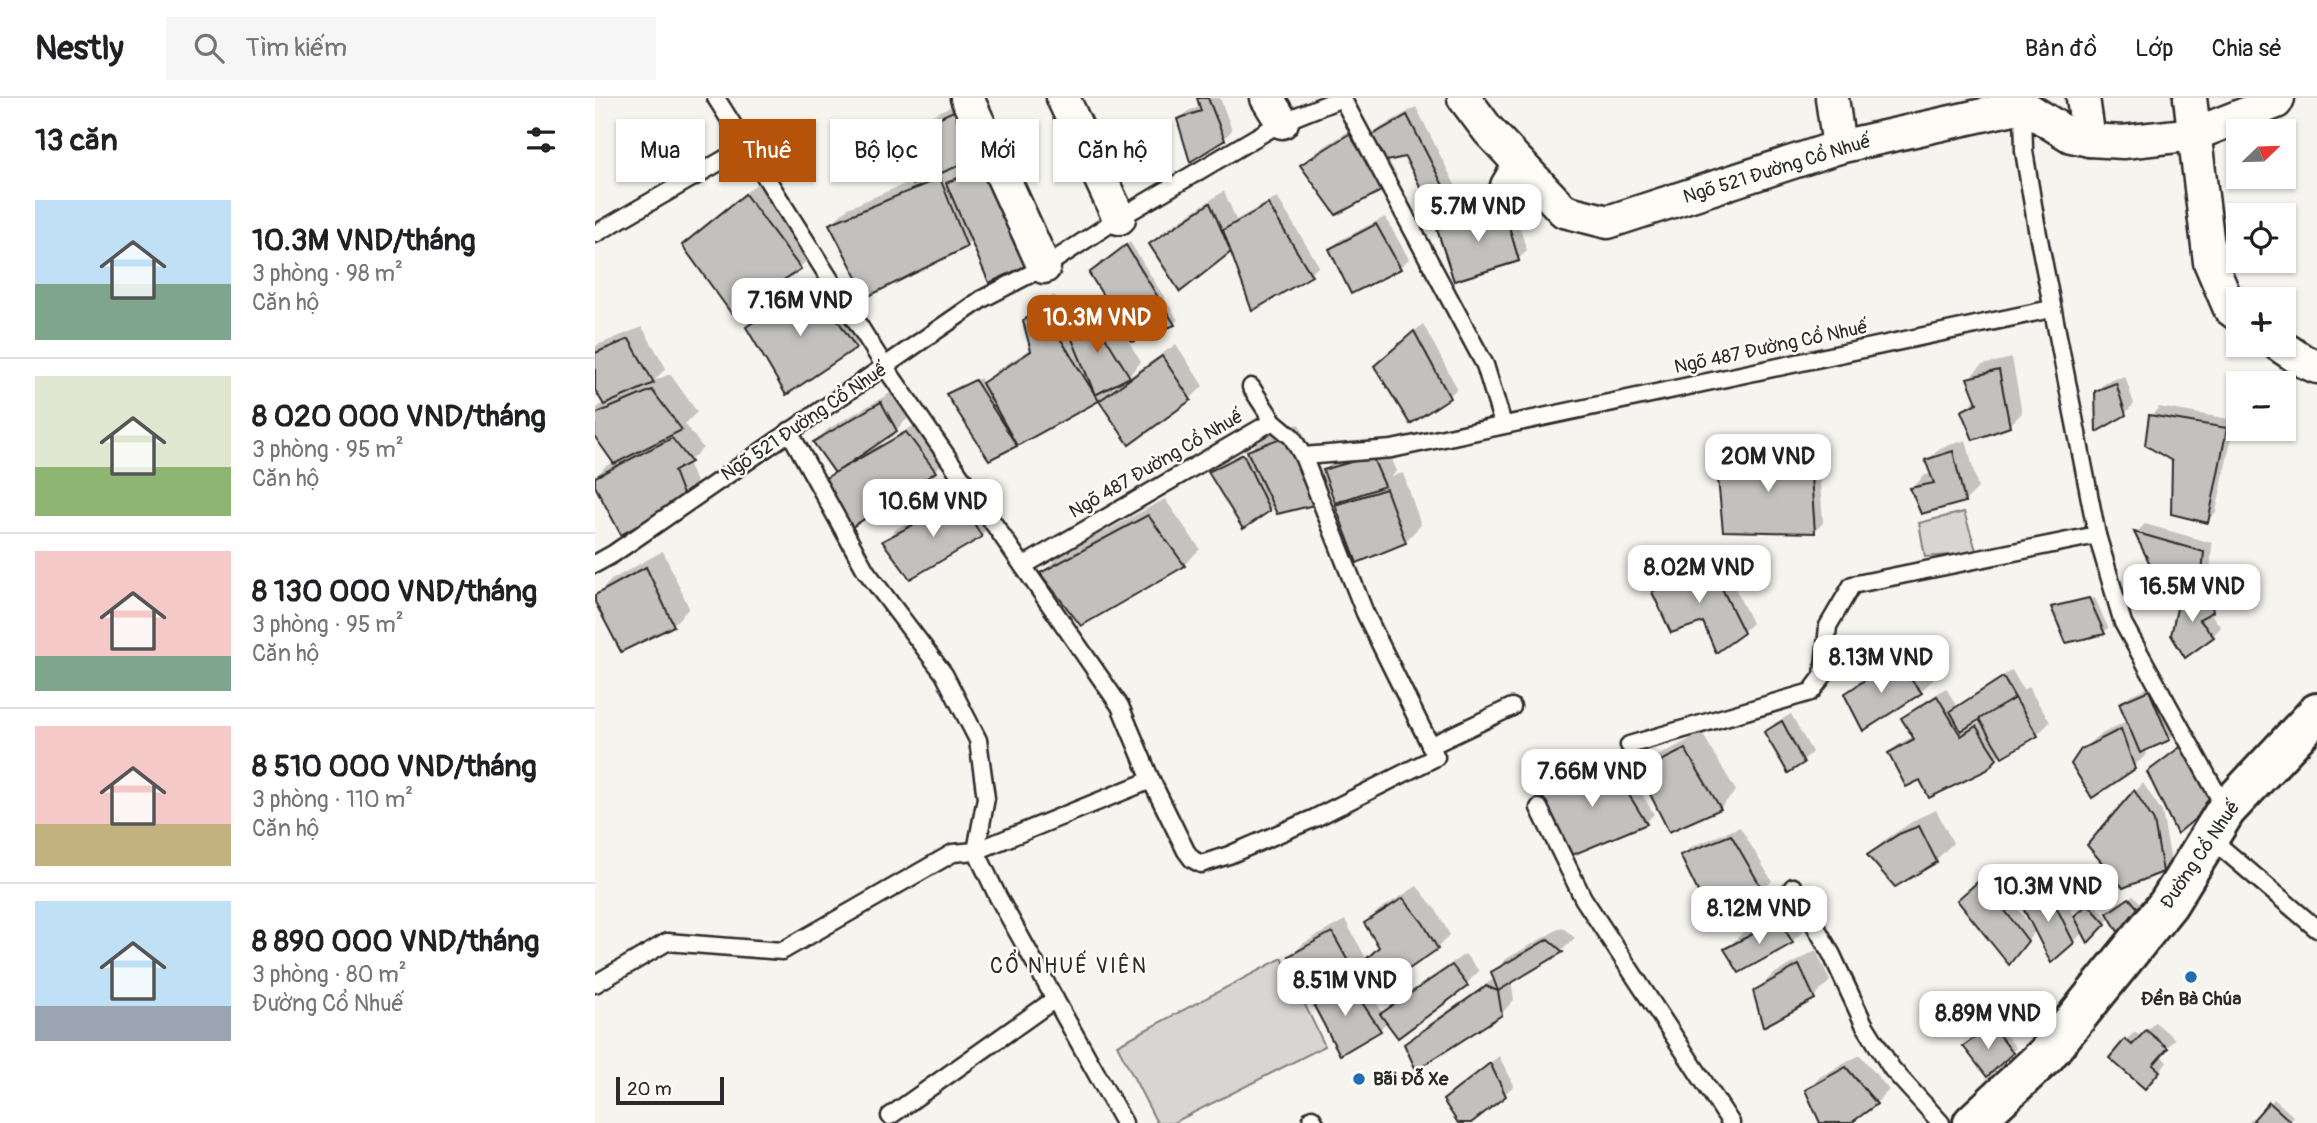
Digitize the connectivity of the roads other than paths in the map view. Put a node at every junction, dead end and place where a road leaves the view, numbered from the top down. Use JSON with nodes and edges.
{"nodes":[{"id":1,"x":716,"y":98,"type":"edge"},
{"id":2,"x":967,"y":98,"type":"edge"},
{"id":3,"x":1063,"y":98,"type":"edge"},
{"id":4,"x":1342,"y":98,"type":"edge"},
{"id":5,"x":1464,"y":98,"type":"edge"},
{"id":6,"x":1832,"y":98,"type":"edge"},
{"id":7,"x":2083,"y":98,"type":"edge"},
{"id":8,"x":2190,"y":98,"type":"edge"},
{"id":9,"x":2278,"y":98,"type":"edge"},
{"id":10,"x":2022,"y":102,"type":"edge"},
{"id":11,"x":1274,"y":110,"type":"edge"},
{"id":12,"x":730,"y":119,"type":"edge"},
{"id":13,"x":2195,"y":134,"type":"junction"},
{"id":14,"x":2089,"y":140,"type":"junction"},
{"id":15,"x":1839,"y":147,"type":"junction"},
{"id":16,"x":719,"y":162,"type":"edge"},
{"id":17,"x":1520,"y":164,"type":"junction"},
{"id":18,"x":769,"y":182,"type":"edge"},
{"id":19,"x":1503,"y":206,"type":"dead end"},
{"id":20,"x":1119,"y":218,"type":"junction"},
{"id":21,"x":595,"y":234,"type":"edge"},
{"id":22,"x":1044,"y":267,"type":"junction"},
{"id":23,"x":2226,"y":300,"type":"edge"},
{"id":24,"x":2051,"y":309,"type":"junction"},
{"id":25,"x":2296,"y":356,"type":"edge"},
{"id":26,"x":885,"y":367,"type":"junction"},
{"id":27,"x":2317,"y":367,"type":"edge"},
{"id":28,"x":1251,"y":387,"type":"dead end"},
{"id":29,"x":1273,"y":421,"type":"junction"},
{"id":30,"x":1503,"y":424,"type":"junction"},
{"id":31,"x":789,"y":431,"type":"junction"},
{"id":32,"x":1303,"y":456,"type":"junction"},
{"id":33,"x":2097,"y":535,"type":"junction"},
{"id":34,"x":596,"y":561,"type":"edge"},
{"id":35,"x":1023,"y":566,"type":"junction"},
{"id":36,"x":1512,"y":707,"type":"dead end"},
{"id":37,"x":2317,"y":713,"type":"edge"},
{"id":38,"x":1629,"y":745,"type":"dead end"},
{"id":39,"x":1430,"y":746,"type":"junction"},
{"id":40,"x":1151,"y":780,"type":"junction"},
{"id":41,"x":1539,"y":808,"type":"dead end"},
{"id":42,"x":2217,"y":824,"type":"junction"},
{"id":43,"x":976,"y":851,"type":"junction"},
{"id":44,"x":1794,"y":887,"type":"dead end"},
{"id":45,"x":2317,"y":929,"type":"edge"},
{"id":46,"x":595,"y":984,"type":"edge"},
{"id":47,"x":1055,"y":999,"type":"junction"},
{"id":48,"x":890,"y":1116,"type":"dead end"},
{"id":49,"x":1124,"y":1123,"type":"edge"},
{"id":50,"x":1731,"y":1123,"type":"edge"},
{"id":51,"x":1941,"y":1123,"type":"edge"},
{"id":52,"x":1973,"y":1123,"type":"edge"}],
"edges":[{"from":1,"to":12,"type":"lane"},
{"from":2,"to":22,"type":"street"},
{"from":3,"to":20,"type":"street"},
{"from":4,"to":11,"type":"lane","name":"Ngõ 521 Đường Cổ Nhuế"},
{"from":4,"to":30,"type":"lane"},
{"from":5,"to":17,"type":"street","name":"Ngõ 521 Đường Cổ Nhuế"},
{"from":6,"to":15,"type":"street"},
{"from":7,"to":14,"type":"street"},
{"from":8,"to":13,"type":"street"},
{"from":9,"to":13,"type":"street"},
{"from":10,"to":14,"type":"street"},
{"from":10,"to":15,"type":"street","name":"Ngõ 521 Đường Cổ Nhuế"},
{"from":10,"to":24,"type":"lane"},
{"from":11,"to":20,"type":"lane","name":"Ngõ 521 Đường Cổ Nhuế"},
{"from":13,"to":14,"type":"street"},
{"from":13,"to":23,"type":"street"},
{"from":15,"to":17,"type":"street","name":"Ngõ 521 Đường Cổ Nhuế"},
{"from":16,"to":21,"type":"lane"},
{"from":17,"to":19,"type":"street"},
{"from":18,"to":26,"type":"lane"},
{"from":20,"to":22,"type":"lane","name":"Ngõ 521 Đường Cổ Nhuế"},
{"from":22,"to":26,"type":"lane","name":"Ngõ 521 Đường Cổ Nhuế"},
{"from":24,"to":30,"type":"lane","name":"Ngõ 487 Đường Cổ Nhuế"},
{"from":24,"to":33,"type":"lane"},
{"from":25,"to":27,"type":"street"},
{"from":26,"to":31,"type":"lane","name":"Ngõ 521 Đường Cổ Nhuế"},
{"from":26,"to":35,"type":"lane"},
{"from":28,"to":29,"type":"lane"},
{"from":29,"to":32,"type":"lane","name":"Ngõ 487 Đường Cổ Nhuế"},
{"from":29,"to":35,"type":"lane","name":"Ngõ 487 Đường Cổ Nhuế"},
{"from":30,"to":32,"type":"lane","name":"Ngõ 487 Đường Cổ Nhuế"},
{"from":31,"to":34,"type":"lane","name":"Ngõ 521 Đường Cổ Nhuế"},
{"from":31,"to":43,"type":"lane"},
{"from":32,"to":39,"type":"lane"},
{"from":33,"to":38,"type":"lane"},
{"from":33,"to":42,"type":"lane"},
{"from":35,"to":40,"type":"lane"},
{"from":36,"to":39,"type":"lane"},
{"from":37,"to":42,"type":"main road","name":"Đường Cổ Nhuế"},
{"from":39,"to":40,"type":"lane"},
{"from":40,"to":43,"type":"lane"},
{"from":41,"to":50,"type":"lane"},
{"from":42,"to":45,"type":"lane"},
{"from":42,"to":52,"type":"main road","name":"Đường Cổ Nhuế"},
{"from":43,"to":46,"type":"lane"},
{"from":43,"to":47,"type":"lane"},
{"from":44,"to":51,"type":"lane"},
{"from":47,"to":48,"type":"lane"},
{"from":47,"to":49,"type":"lane"}]}
